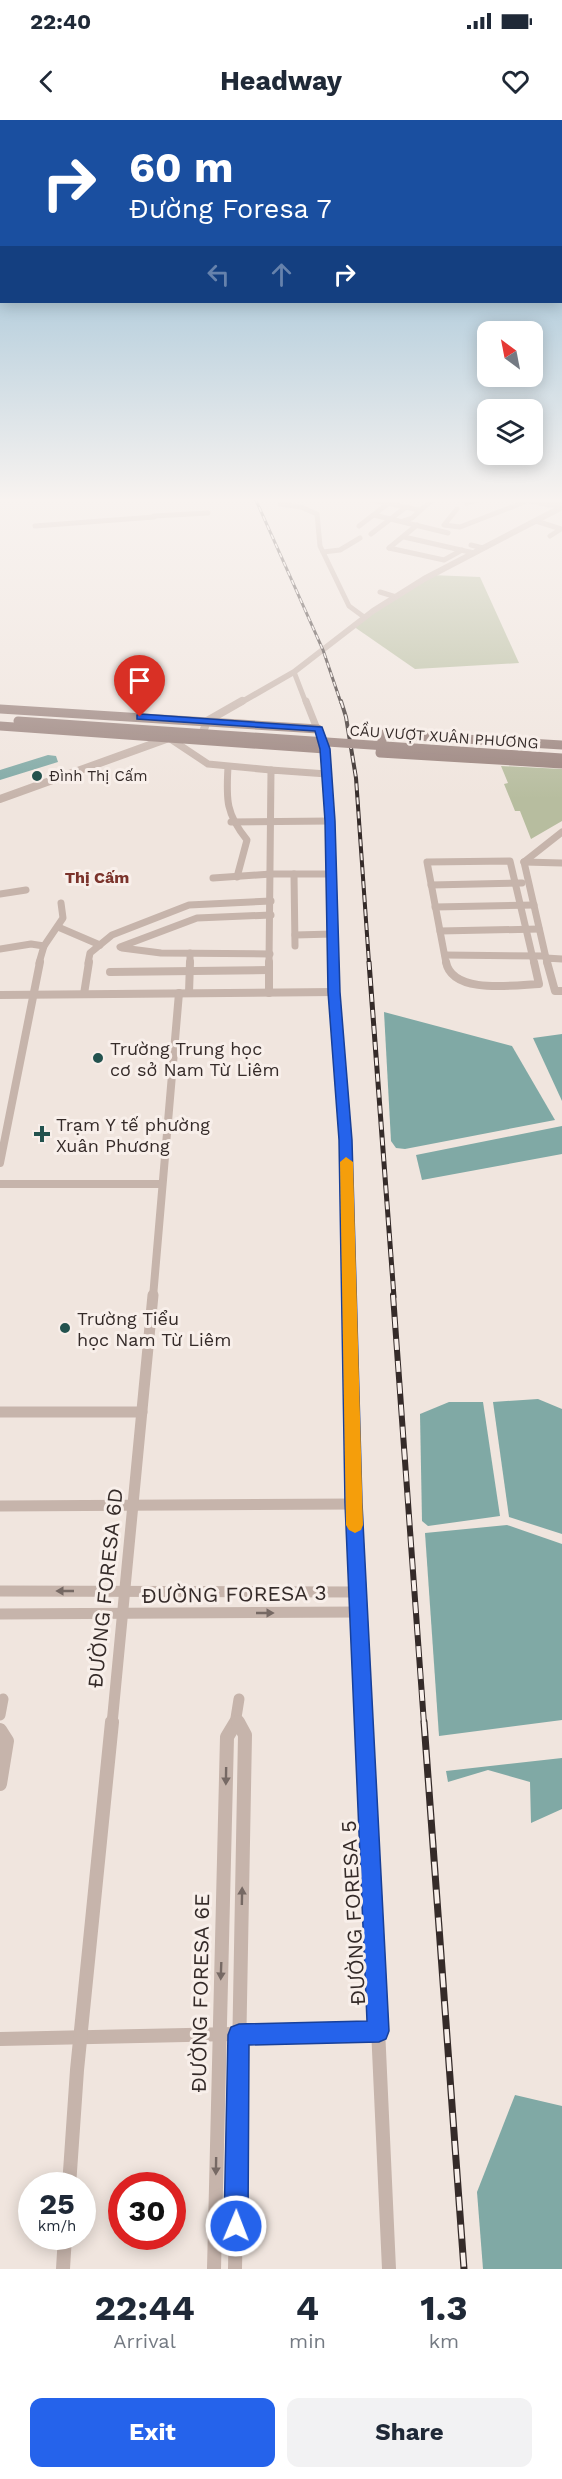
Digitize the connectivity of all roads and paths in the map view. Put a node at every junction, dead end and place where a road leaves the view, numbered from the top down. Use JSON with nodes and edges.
{"nodes":[{"id":1,"x":346,"y":598,"type":"edge"},
{"id":2,"x":393,"y":598,"type":"edge"},
{"id":3,"x":360,"y":614,"type":"junction"},
{"id":4,"x":294,"y":672,"type":"junction"},
{"id":5,"x":0,"y":711,"type":"edge"},
{"id":6,"x":20,"y":718,"type":"junction"},
{"id":7,"x":0,"y":720,"type":"edge"},
{"id":8,"x":207,"y":721,"type":"junction"},
{"id":9,"x":0,"y":726,"type":"edge"},
{"id":10,"x":318,"y":729,"type":"junction"},
{"id":11,"x":169,"y":738,"type":"junction"},
{"id":12,"x":200,"y":740,"type":"junction"},
{"id":13,"x":562,"y":745,"type":"edge"},
{"id":14,"x":325,"y":749,"type":"junction"},
{"id":15,"x":562,"y":750,"type":"edge"},
{"id":16,"x":562,"y":759,"type":"edge"},
{"id":17,"x":562,"y":764,"type":"edge"},
{"id":18,"x":228,"y":767,"type":"junction"},
{"id":19,"x":271,"y":770,"type":"junction"},
{"id":20,"x":327,"y":774,"type":"junction"},
{"id":21,"x":0,"y":799,"type":"edge"},
{"id":22,"x":330,"y":821,"type":"junction"},
{"id":23,"x":231,"y":822,"type":"junction"},
{"id":24,"x":271,"y":822,"type":"junction"},
{"id":25,"x":562,"y":832,"type":"edge"},
{"id":26,"x":524,"y":862,"type":"junction"},
{"id":27,"x":562,"y":863,"type":"edge"},
{"id":28,"x":272,"y":874,"type":"junction"},
{"id":29,"x":294,"y":874,"type":"junction"},
{"id":30,"x":331,"y":874,"type":"junction"},
{"id":31,"x":237,"y":877,"type":"junction"},
{"id":32,"x":213,"y":878,"type":"dead end"},
{"id":33,"x":516,"y":883,"type":"junction"},
{"id":34,"x":529,"y":883,"type":"junction"},
{"id":35,"x":431,"y":885,"type":"junction"},
{"id":36,"x":26,"y":890,"type":"dead end"},
{"id":37,"x":0,"y":894,"type":"edge"},
{"id":38,"x":271,"y":902,"type":"junction"},
{"id":39,"x":61,"y":903,"type":"dead end"},
{"id":40,"x":520,"y":905,"type":"junction"},
{"id":41,"x":534,"y":905,"type":"junction"},
{"id":42,"x":435,"y":907,"type":"junction"},
{"id":43,"x":271,"y":915,"type":"junction"},
{"id":44,"x":58,"y":927,"type":"junction"},
{"id":45,"x":526,"y":929,"type":"junction"},
{"id":46,"x":540,"y":929,"type":"junction"},
{"id":47,"x":440,"y":931,"type":"junction"},
{"id":48,"x":333,"y":934,"type":"junction"},
{"id":49,"x":295,"y":935,"type":"junction"},
{"id":50,"x":45,"y":943,"type":"junction"},
{"id":51,"x":100,"y":945,"type":"junction"},
{"id":52,"x":295,"y":946,"type":"dead end"},
{"id":53,"x":0,"y":949,"type":"edge"},
{"id":54,"x":190,"y":953,"type":"junction"},
{"id":55,"x":270,"y":954,"type":"junction"},
{"id":56,"x":445,"y":955,"type":"junction"},
{"id":57,"x":532,"y":956,"type":"junction"},
{"id":58,"x":546,"y":957,"type":"junction"},
{"id":59,"x":562,"y":958,"type":"edge"},
{"id":60,"x":269,"y":970,"type":"junction"},
{"id":61,"x":190,"y":971,"type":"junction"},
{"id":62,"x":110,"y":972,"type":"dead end"},
{"id":63,"x":562,"y":991,"type":"edge"},
{"id":64,"x":334,"y":992,"type":"junction"},
{"id":65,"x":184,"y":993,"type":"junction"},
{"id":66,"x":269,"y":993,"type":"junction"},
{"id":67,"x":84,"y":994,"type":"junction"},
{"id":68,"x":0,"y":995,"type":"edge"},
{"id":69,"x":32,"y":995,"type":"junction"},
{"id":70,"x":0,"y":1162,"type":"edge"},
{"id":71,"x":0,"y":1184,"type":"edge"},
{"id":72,"x":161,"y":1184,"type":"junction"},
{"id":73,"x":0,"y":1412,"type":"edge"},
{"id":74,"x":141,"y":1412,"type":"junction"},
{"id":75,"x":353,"y":1503,"type":"junction"},
{"id":76,"x":135,"y":1505,"type":"junction"},
{"id":77,"x":0,"y":1506,"type":"edge"},
{"id":78,"x":0,"y":1591,"type":"edge"},
{"id":79,"x":124,"y":1592,"type":"junction"},
{"id":80,"x":359,"y":1592,"type":"junction"},
{"id":81,"x":360,"y":1612,"type":"junction"},
{"id":82,"x":0,"y":1614,"type":"edge"},
{"id":83,"x":123,"y":1615,"type":"junction"},
{"id":84,"x":3,"y":1699,"type":"dead end"},
{"id":85,"x":239,"y":1699,"type":"dead end"},
{"id":86,"x":0,"y":1715,"type":"edge"},
{"id":87,"x":237,"y":1720,"type":"junction"},
{"id":88,"x":0,"y":1730,"type":"edge"},
{"id":89,"x":0,"y":1784,"type":"edge"},
{"id":90,"x":379,"y":2031,"type":"junction"},
{"id":91,"x":219,"y":2034,"type":"junction"},
{"id":92,"x":239,"y":2035,"type":"junction"},
{"id":93,"x":80,"y":2037,"type":"junction"},
{"id":94,"x":0,"y":2039,"type":"edge"},
{"id":95,"x":70,"y":2172,"type":"edge"},
{"id":96,"x":64,"y":2250,"type":"edge"},
{"id":97,"x":63,"y":2269,"type":"edge"},
{"id":98,"x":214,"y":2269,"type":"edge"},
{"id":99,"x":235,"y":2269,"type":"edge"},
{"id":100,"x":389,"y":2269,"type":"edge"}],
"edges":[{"from":1,"to":3,"type":"street"},
{"from":2,"to":3,"type":"street"},
{"from":3,"to":4,"type":"street"},
{"from":4,"to":8,"type":"street"},
{"from":4,"to":10,"type":"street","name":"ĐƯỜNG FORESA 5"},
{"from":5,"to":6,"type":"main road","name":"CẦU VƯỢT XUÂN PHƯƠNG"},
{"from":5,"to":8,"type":"main road"},
{"from":6,"to":7,"type":"main road","name":"CẦU VƯỢT XUÂN PHƯƠNG"},
{"from":6,"to":15,"type":"main road","name":"CẦU VƯỢT XUÂN PHƯƠNG"},
{"from":6,"to":16,"type":"main road","name":"CẦU VƯỢT XUÂN PHƯƠNG","bridge":true},
{"from":8,"to":10,"type":"main road"},
{"from":8,"to":12,"type":"street"},
{"from":9,"to":11,"type":"main road"},
{"from":10,"to":14,"type":"street","name":"ĐƯỜNG FORESA 5"},
{"from":11,"to":12,"type":"main road"},
{"from":11,"to":18,"type":"street"},
{"from":11,"to":21,"type":"street"},
{"from":12,"to":14,"type":"main road"},
{"from":13,"to":17,"type":"main road"},
{"from":14,"to":20,"type":"street","name":"ĐƯỜNG FORESA 5"},
{"from":18,"to":19,"type":"street"},
{"from":18,"to":23,"type":"street"},
{"from":19,"to":20,"type":"street"},
{"from":19,"to":24,"type":"street"},
{"from":20,"to":22,"type":"street","name":"ĐƯỜNG FORESA 5"},
{"from":22,"to":24,"type":"street"},
{"from":22,"to":30,"type":"street","name":"ĐƯỜNG FORESA 5"},
{"from":23,"to":24,"type":"street"},
{"from":23,"to":31,"type":"street"},
{"from":24,"to":28,"type":"street"},
{"from":25,"to":26,"type":"street"},
{"from":26,"to":27,"type":"street"},
{"from":26,"to":34,"type":"street"},
{"from":28,"to":29,"type":"street"},
{"from":28,"to":31,"type":"street"},
{"from":28,"to":38,"type":"street"},
{"from":29,"to":30,"type":"street"},
{"from":29,"to":49,"type":"street"},
{"from":30,"to":48,"type":"street","name":"ĐƯỜNG FORESA 5"},
{"from":31,"to":32,"type":"street"},
{"from":33,"to":34,"type":"street"},
{"from":33,"to":35,"type":"street"},
{"from":33,"to":35,"type":"street"},
{"from":33,"to":40,"type":"street"},
{"from":34,"to":41,"type":"street"},
{"from":35,"to":42,"type":"street"},
{"from":36,"to":37,"type":"street"},
{"from":38,"to":43,"type":"street"},
{"from":38,"to":51,"type":"street"},
{"from":39,"to":44,"type":"street"},
{"from":40,"to":41,"type":"street"},
{"from":40,"to":42,"type":"street"},
{"from":40,"to":45,"type":"street"},
{"from":41,"to":46,"type":"street"},
{"from":42,"to":47,"type":"street"},
{"from":43,"to":54,"type":"street"},
{"from":43,"to":55,"type":"street"},
{"from":44,"to":50,"type":"street"},
{"from":44,"to":51,"type":"street"},
{"from":45,"to":46,"type":"street"},
{"from":45,"to":47,"type":"street"},
{"from":45,"to":57,"type":"street"},
{"from":46,"to":58,"type":"street"},
{"from":47,"to":56,"type":"street"},
{"from":48,"to":49,"type":"street"},
{"from":48,"to":64,"type":"street","name":"ĐƯỜNG FORESA 5"},
{"from":49,"to":52,"type":"street"},
{"from":50,"to":53,"type":"street"},
{"from":50,"to":69,"type":"street"},
{"from":51,"to":67,"type":"street"},
{"from":54,"to":55,"type":"street"},
{"from":54,"to":61,"type":"street","name":"ĐƯỜNG FORESA 6D"},
{"from":55,"to":60,"type":"street"},
{"from":56,"to":57,"type":"street"},
{"from":56,"to":57,"type":"street"},
{"from":57,"to":58,"type":"street"},
{"from":58,"to":59,"type":"street"},
{"from":58,"to":63,"type":"street"},
{"from":60,"to":61,"type":"street"},
{"from":60,"to":66,"type":"street"},
{"from":61,"to":62,"type":"street"},
{"from":61,"to":65,"type":"street","name":"ĐƯỜNG FORESA 6D"},
{"from":64,"to":66,"type":"street"},
{"from":64,"to":75,"type":"street","name":"ĐƯỜNG FORESA 5"},
{"from":65,"to":66,"type":"street"},
{"from":65,"to":67,"type":"street"},
{"from":65,"to":72,"type":"street","name":"ĐƯỜNG FORESA 6D"},
{"from":67,"to":69,"type":"street"},
{"from":68,"to":69,"type":"street"},
{"from":69,"to":70,"type":"street"},
{"from":71,"to":72,"type":"street"},
{"from":72,"to":74,"type":"street","name":"ĐƯỜNG FORESA 6D"},
{"from":73,"to":74,"type":"street"},
{"from":74,"to":76,"type":"street","name":"ĐƯỜNG FORESA 6D"},
{"from":75,"to":76,"type":"street"},
{"from":75,"to":80,"type":"street","name":"ĐƯỜNG FORESA 5"},
{"from":76,"to":77,"type":"street"},
{"from":76,"to":79,"type":"street","name":"ĐƯỜNG FORESA 6D"},
{"from":79,"to":78,"type":"street","name":"ĐƯỜNG FORESA 3","one_way":true},
{"from":79,"to":80,"type":"street","name":"ĐƯỜNG FORESA 3"},
{"from":79,"to":83,"type":"street","name":"ĐƯỜNG FORESA 6D"},
{"from":80,"to":81,"type":"street","name":"ĐƯỜNG FORESA 5"},
{"from":83,"to":81,"type":"street","name":"ĐƯỜNG FORESA 3","one_way":true},
{"from":81,"to":90,"type":"street","name":"ĐƯỜNG FORESA 5"},
{"from":82,"to":83,"type":"street","name":"ĐƯỜNG FORESA 3"},
{"from":83,"to":93,"type":"street","name":"ĐƯỜNG FORESA 6D"},
{"from":84,"to":86,"type":"street"},
{"from":85,"to":87,"type":"street","name":"ĐƯỜNG FORESA 6E"},
{"from":87,"to":91,"type":"street","name":"ĐƯỜNG FORESA 6E","one_way":true},
{"from":92,"to":87,"type":"street","name":"ĐƯỜNG FORESA 6E","one_way":true},
{"from":88,"to":89,"type":"street"},
{"from":90,"to":92,"type":"street"},
{"from":90,"to":100,"type":"street","name":"ĐƯỜNG FORESA 5"},
{"from":91,"to":92,"type":"street"},
{"from":91,"to":93,"type":"street"},
{"from":91,"to":98,"type":"street","name":"ĐƯỜNG FORESA 6E","one_way":true},
{"from":92,"to":99,"type":"street","name":"ĐƯỜNG FORESA 6E"},
{"from":93,"to":94,"type":"street"},
{"from":93,"to":95,"type":"street","name":"ĐƯỜNG FORESA 6D"},
{"from":96,"to":97,"type":"street"}]}
